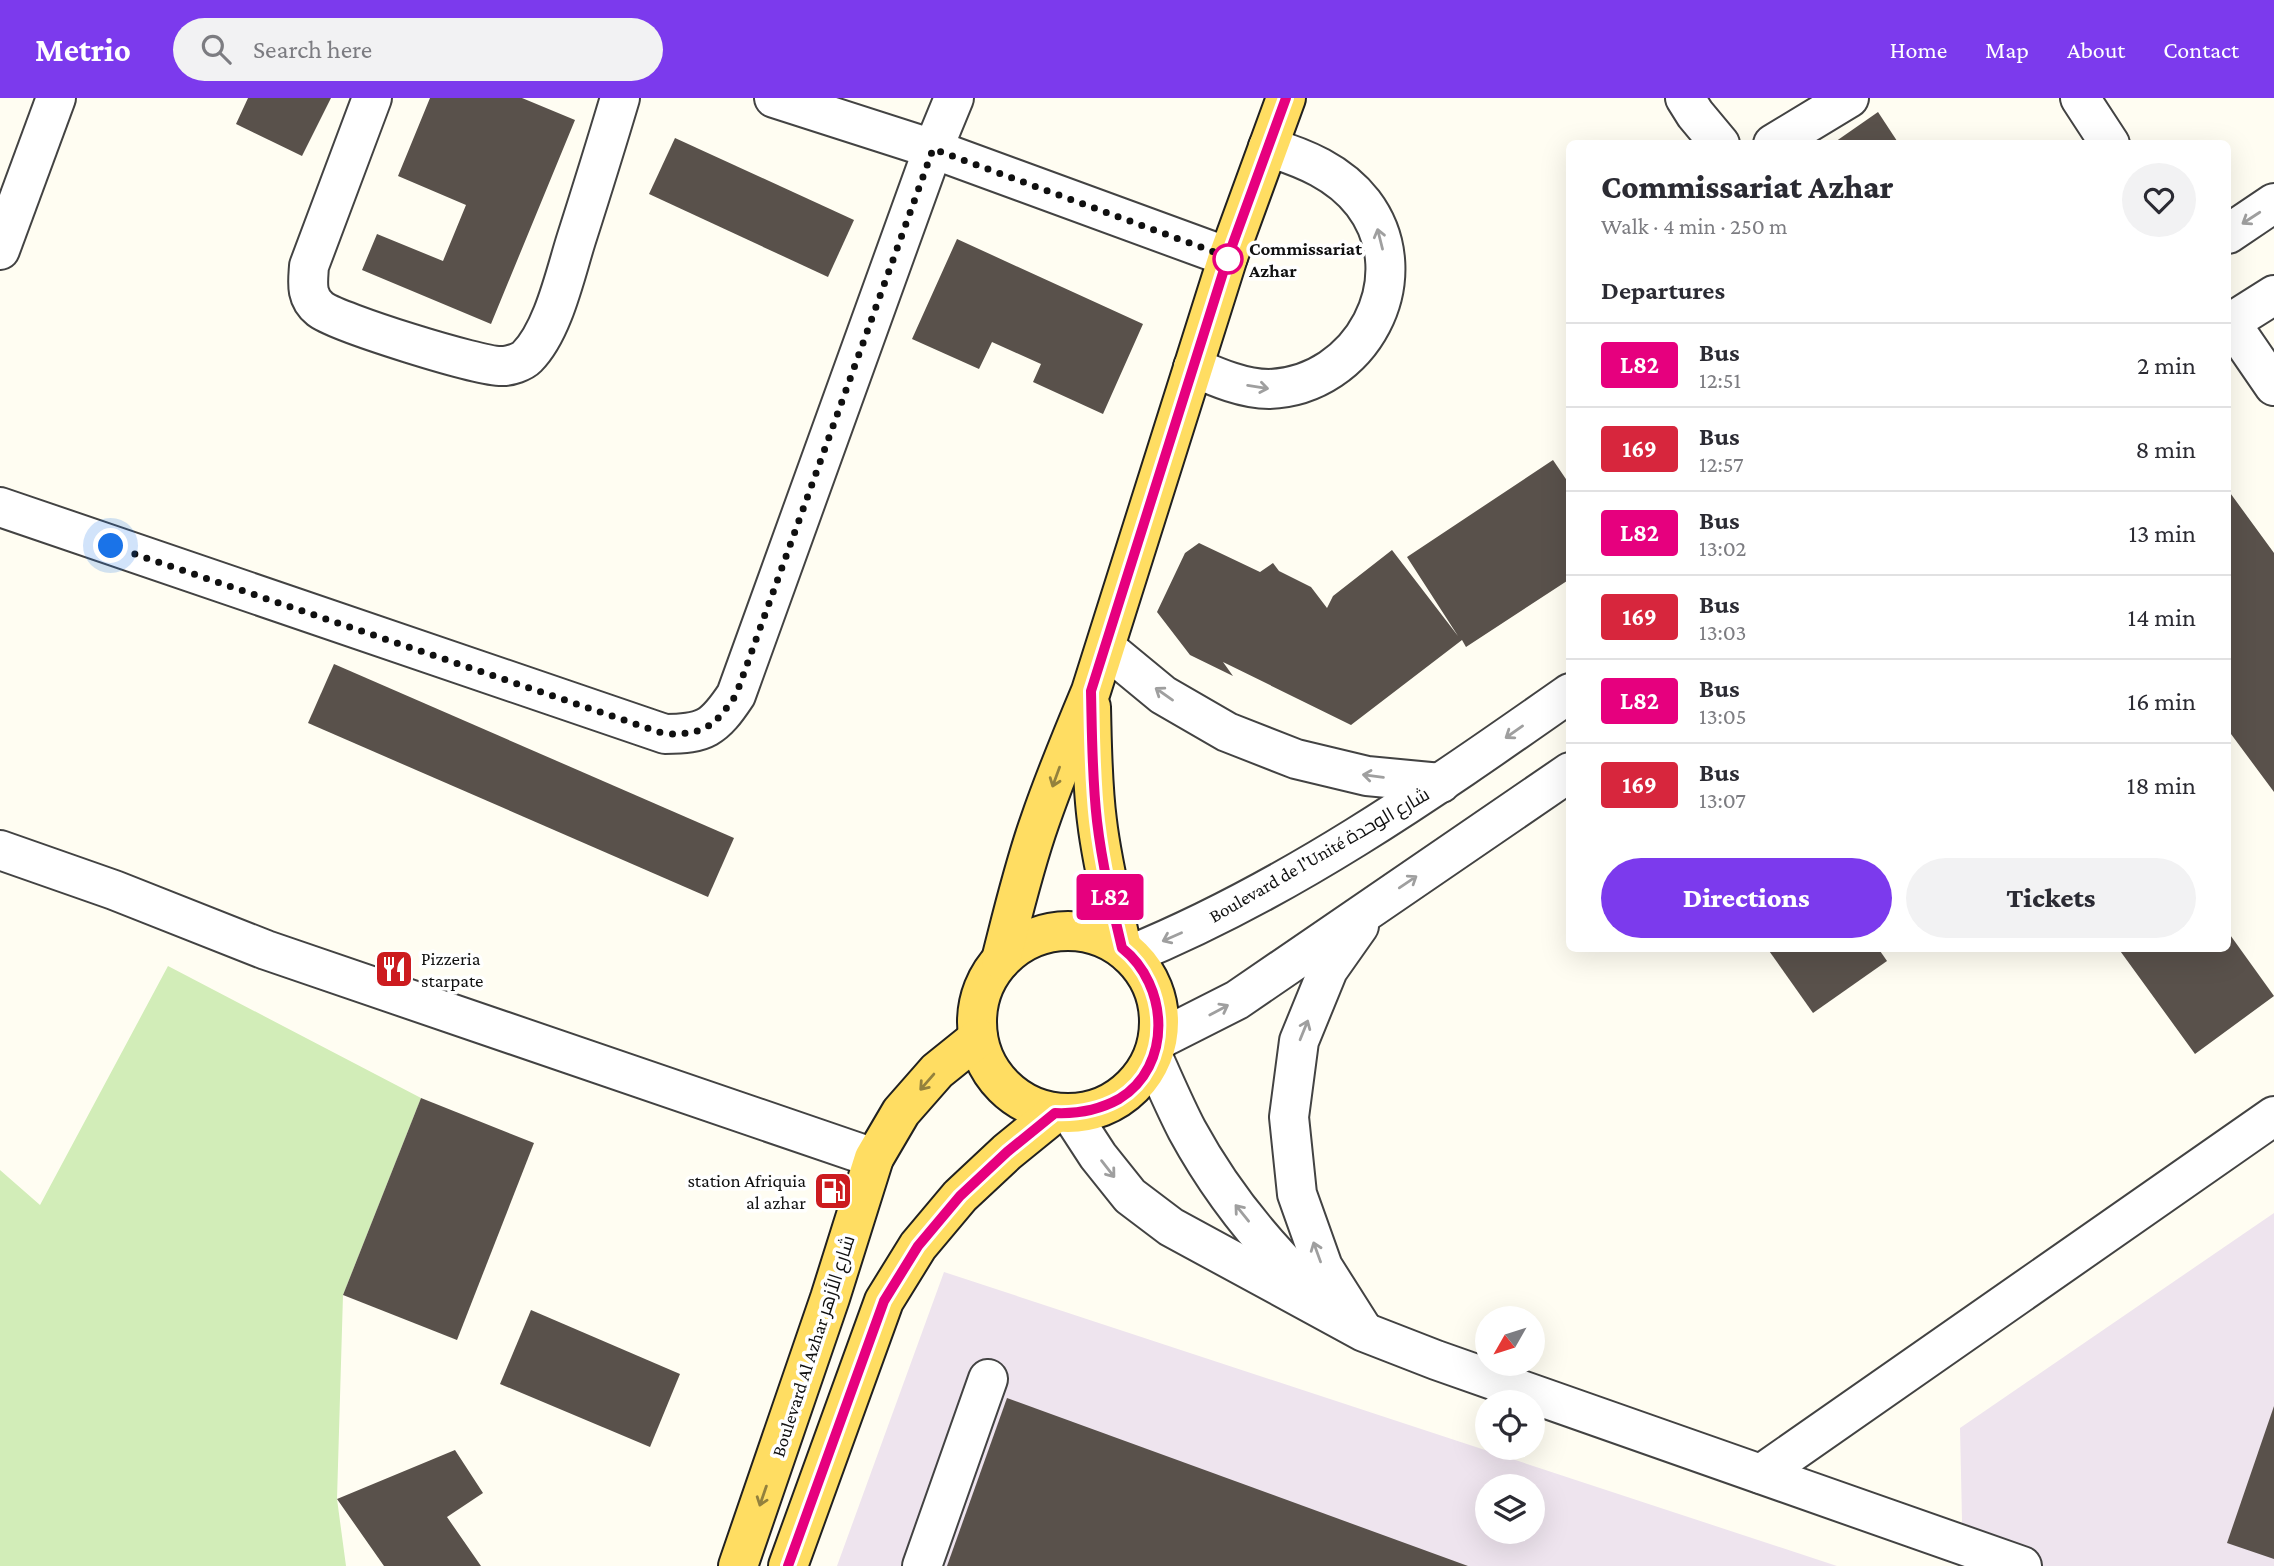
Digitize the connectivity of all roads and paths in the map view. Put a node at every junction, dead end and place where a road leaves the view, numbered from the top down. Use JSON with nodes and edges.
{"nodes":[{"id":1,"x":56,"y":98,"type":"edge"},
{"id":2,"x":372,"y":98,"type":"edge"},
{"id":3,"x":620,"y":98,"type":"edge"},
{"id":4,"x":954,"y":98,"type":"edge"},
{"id":5,"x":1286,"y":98,"type":"edge"},
{"id":6,"x":1685,"y":98,"type":"edge"},
{"id":7,"x":1849,"y":98,"type":"edge"},
{"id":8,"x":2080,"y":98,"type":"edge"},
{"id":9,"x":787,"y":100,"type":"edge"},
{"id":10,"x":1717,"y":140,"type":"edge"},
{"id":11,"x":1780,"y":140,"type":"edge"},
{"id":12,"x":2107,"y":140,"type":"edge"},
{"id":13,"x":1268,"y":147,"type":"junction"},
{"id":14,"x":933,"y":149,"type":"junction"},
{"id":15,"x":2274,"y":203,"type":"edge"},
{"id":16,"x":2231,"y":232,"type":"edge"},
{"id":17,"x":0,"y":250,"type":"edge"},
{"id":18,"x":1228,"y":257,"type":"junction"},
{"id":19,"x":2274,"y":295,"type":"edge"},
{"id":20,"x":2231,"y":319,"type":"edge"},
{"id":21,"x":2231,"y":325,"type":"edge"},
{"id":22,"x":1193,"y":367,"type":"junction"},
{"id":23,"x":2274,"y":386,"type":"edge"},
{"id":24,"x":0,"y":507,"type":"edge"},
{"id":25,"x":1106,"y":648,"type":"junction"},
{"id":26,"x":1091,"y":691,"type":"junction"},
{"id":27,"x":1566,"y":696,"type":"edge"},
{"id":28,"x":1566,"y":775,"type":"edge"},
{"id":29,"x":1441,"y":783,"type":"junction"},
{"id":30,"x":0,"y":850,"type":"edge"},
{"id":31,"x":1372,"y":907,"type":"junction"},
{"id":32,"x":1126,"y":951,"type":"junction"},
{"id":33,"x":1001,"y":960,"type":"junction"},
{"id":34,"x":978,"y":1038,"type":"junction"},
{"id":35,"x":1155,"y":1048,"type":"junction"},
{"id":36,"x":1063,"y":1113,"type":"junction"},
{"id":37,"x":2274,"y":1116,"type":"edge"},
{"id":38,"x":874,"y":1158,"type":"junction"},
{"id":39,"x":1351,"y":1324,"type":"junction"},
{"id":40,"x":988,"y":1379,"type":"dead end"},
{"id":41,"x":1761,"y":1474,"type":"junction"},
{"id":42,"x":738,"y":1566,"type":"edge"},
{"id":43,"x":789,"y":1566,"type":"edge"},
{"id":44,"x":922,"y":1566,"type":"edge"},
{"id":45,"x":2022,"y":1566,"type":"edge"}],
"edges":[{"from":1,"to":17,"type":"street"},
{"from":2,"to":3,"type":"street"},
{"from":4,"to":14,"type":"street"},
{"from":5,"to":13,"type":"main road"},
{"from":6,"to":10,"type":"street"},
{"from":7,"to":11,"type":"street"},
{"from":8,"to":12,"type":"street"},
{"from":9,"to":14,"type":"street"},
{"from":13,"to":18,"type":"main road"},
{"from":22,"to":13,"type":"street","one_way":true},
{"from":14,"to":18,"type":"street"},
{"from":14,"to":24,"type":"street"},
{"from":15,"to":16,"type":"street","one_way":true},
{"from":18,"to":22,"type":"main road"},
{"from":19,"to":20,"type":"street"},
{"from":21,"to":23,"type":"street"},
{"from":22,"to":25,"type":"main road"},
{"from":25,"to":26,"type":"main road"},
{"from":29,"to":25,"type":"street","one_way":true},
{"from":26,"to":32,"type":"main road"},
{"from":26,"to":33,"type":"main road","one_way":true},
{"from":27,"to":29,"type":"street","name":"Boulevard de l'Unité شارع الوحدة","one_way":true},
{"from":31,"to":28,"type":"street","one_way":true},
{"from":29,"to":32,"type":"street","name":"Boulevard de l'Unité شارع الوحدة","one_way":true},
{"from":30,"to":38,"type":"street"},
{"from":35,"to":31,"type":"street","one_way":true},
{"from":39,"to":31,"type":"street","one_way":true},
{"from":32,"to":33,"type":"main road"},
{"from":32,"to":35,"type":"main road"},
{"from":33,"to":34,"type":"main road"},
{"from":34,"to":36,"type":"main road"},
{"from":34,"to":38,"type":"main road","name":"Boulevard Al Azhar شارع الأزهر","one_way":true},
{"from":35,"to":36,"type":"main road"},
{"from":39,"to":35,"type":"street","one_way":true},
{"from":36,"to":39,"type":"street","one_way":true},
{"from":36,"to":43,"type":"main road"},
{"from":37,"to":41,"type":"street"},
{"from":38,"to":42,"type":"main road","name":"Boulevard Al Azhar شارع الأزهر","one_way":true},
{"from":39,"to":41,"type":"street"},
{"from":40,"to":44,"type":"street"},
{"from":41,"to":45,"type":"street"}]}
